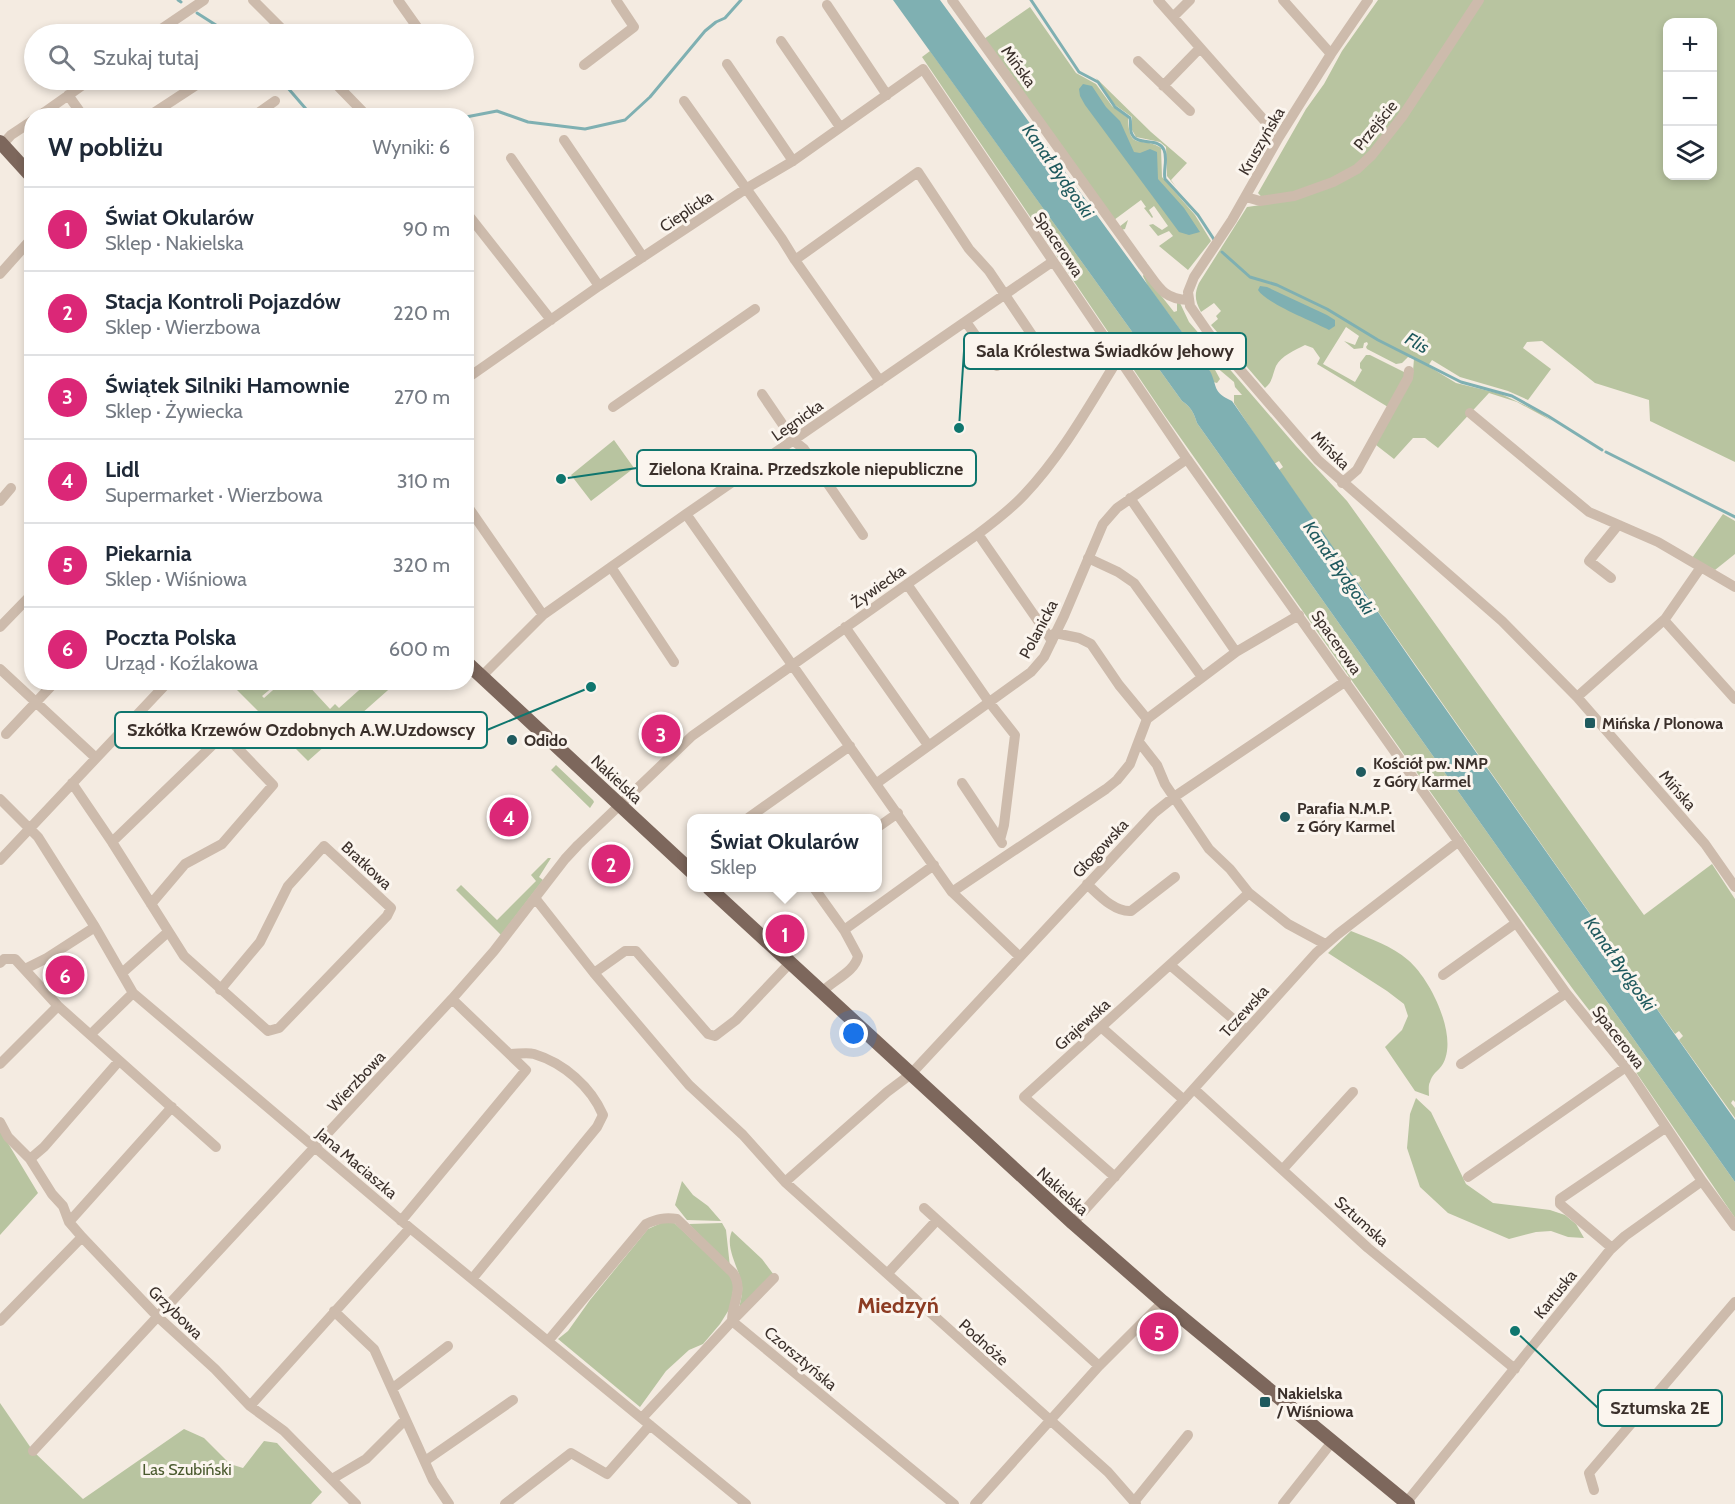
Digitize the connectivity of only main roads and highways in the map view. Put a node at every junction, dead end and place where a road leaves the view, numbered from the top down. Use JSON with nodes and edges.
{"nodes":[{"id":1,"x":1,"y":144,"type":"edge"},
{"id":2,"x":24,"y":168,"type":"edge"},
{"id":3,"x":474,"y":670,"type":"edge"},
{"id":4,"x":687,"y":867,"type":"edge"},
{"id":5,"x":713,"y":892,"type":"edge"},
{"id":6,"x":1407,"y":1503,"type":"edge"}],
"edges":[{"from":1,"to":2,"type":"main road"},
{"from":3,"to":4,"type":"main road","name":"Nakielska"},
{"from":5,"to":6,"type":"main road","name":"Nakielska"}]}
